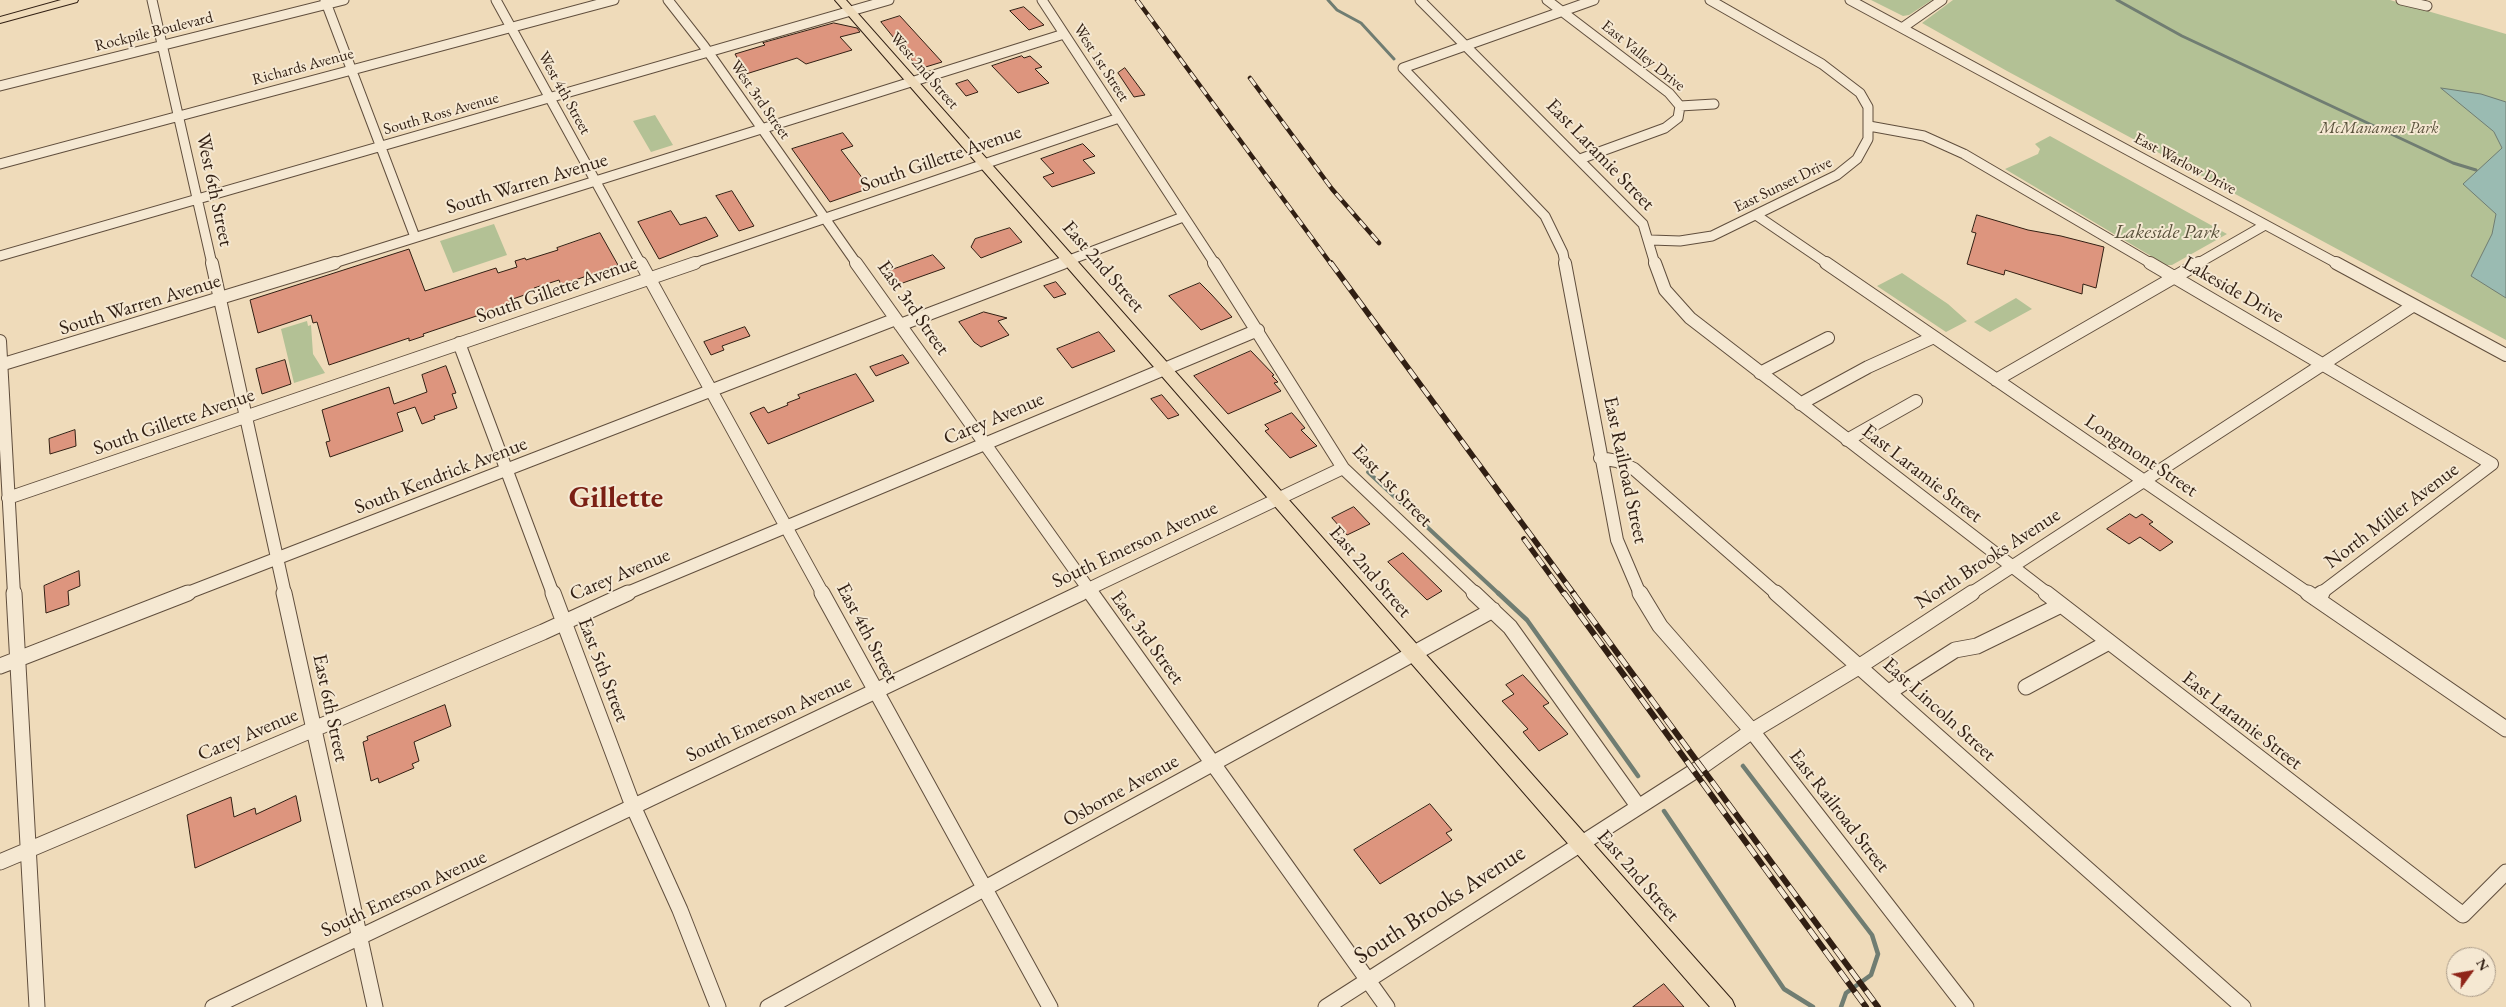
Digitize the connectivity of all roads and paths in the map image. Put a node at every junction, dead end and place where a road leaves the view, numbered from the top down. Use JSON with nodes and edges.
{"nodes":[{"id":1,"x":74,"y":0,"type":"edge"},
{"id":2,"x":152,"y":0,"type":"edge"},
{"id":3,"x":344,"y":0,"type":"edge"},
{"id":4,"x":496,"y":0,"type":"edge"},
{"id":5,"x":614,"y":0,"type":"edge"},
{"id":6,"x":668,"y":0,"type":"edge"},
{"id":7,"x":840,"y":0,"type":"edge"},
{"id":8,"x":889,"y":0,"type":"edge"},
{"id":9,"x":1042,"y":0,"type":"edge"},
{"id":10,"x":1420,"y":0,"type":"edge"},
{"id":11,"x":1547,"y":0,"type":"edge"},
{"id":12,"x":1594,"y":0,"type":"edge"},
{"id":13,"x":1710,"y":0,"type":"edge"},
{"id":14,"x":1850,"y":0,"type":"edge"},
{"id":15,"x":1942,"y":0,"type":"edge"},
{"id":16,"x":2402,"y":0,"type":"edge"},
{"id":17,"x":325,"y":2,"type":"edge"},
{"id":18,"x":2427,"y":6,"type":"dead end"},
{"id":19,"x":850,"y":11,"type":"junction"},
{"id":20,"x":1562,"y":11,"type":"junction"},
{"id":21,"x":0,"y":20,"type":"edge"},
{"id":22,"x":511,"y":27,"type":"junction"},
{"id":23,"x":1902,"y":28,"type":"junction"},
{"id":24,"x":1064,"y":34,"type":"junction"},
{"id":25,"x":163,"y":45,"type":"junction"},
{"id":26,"x":1465,"y":46,"type":"junction"},
{"id":27,"x":709,"y":53,"type":"junction"},
{"id":28,"x":351,"y":70,"type":"junction"},
{"id":29,"x":911,"y":82,"type":"junction"},
{"id":30,"x":0,"y":86,"type":"edge"},
{"id":31,"x":550,"y":98,"type":"junction"},
{"id":32,"x":1714,"y":104,"type":"dead end"},
{"id":33,"x":1680,"y":106,"type":"junction"},
{"id":34,"x":179,"y":116,"type":"junction"},
{"id":35,"x":1119,"y":118,"type":"junction"},
{"id":36,"x":1869,"y":126,"type":"junction"},
{"id":37,"x":762,"y":128,"type":"junction"},
{"id":38,"x":381,"y":147,"type":"junction"},
{"id":39,"x":1580,"y":160,"type":"junction"},
{"id":40,"x":0,"y":164,"type":"edge"},
{"id":41,"x":984,"y":164,"type":"junction"},
{"id":42,"x":595,"y":181,"type":"junction"},
{"id":43,"x":198,"y":199,"type":"junction"},
{"id":44,"x":1756,"y":215,"type":"junction"},
{"id":45,"x":1183,"y":217,"type":"junction"},
{"id":46,"x":825,"y":219,"type":"junction"},
{"id":47,"x":2265,"y":225,"type":"junction"},
{"id":48,"x":415,"y":237,"type":"junction"},
{"id":49,"x":1651,"y":240,"type":"junction"},
{"id":50,"x":0,"y":256,"type":"edge"},
{"id":51,"x":1069,"y":260,"type":"junction"},
{"id":52,"x":2174,"y":277,"type":"junction"},
{"id":53,"x":649,"y":279,"type":"junction"},
{"id":54,"x":220,"y":299,"type":"junction"},
{"id":55,"x":2414,"y":306,"type":"junction"},
{"id":56,"x":898,"y":322,"type":"junction"},
{"id":57,"x":1258,"y":330,"type":"junction"},
{"id":58,"x":1934,"y":337,"type":"junction"},
{"id":59,"x":1828,"y":338,"type":"dead end"},
{"id":60,"x":0,"y":341,"type":"edge"},
{"id":61,"x":459,"y":343,"type":"junction"},
{"id":62,"x":2506,"y":355,"type":"edge"},
{"id":63,"x":2324,"y":364,"type":"junction"},
{"id":64,"x":1,"y":365,"type":"edge"},
{"id":65,"x":1165,"y":370,"type":"junction"},
{"id":66,"x":1760,"y":373,"type":"junction"},
{"id":67,"x":1996,"y":380,"type":"junction"},
{"id":68,"x":712,"y":391,"type":"junction"},
{"id":69,"x":1916,"y":401,"type":"dead end"},
{"id":70,"x":1800,"y":404,"type":"junction"},
{"id":71,"x":246,"y":418,"type":"junction"},
{"id":72,"x":2,"y":435,"type":"edge"},
{"id":73,"x":1847,"y":440,"type":"junction"},
{"id":74,"x":986,"y":444,"type":"junction"},
{"id":75,"x":1600,"y":458,"type":"junction"},
{"id":76,"x":2492,"y":464,"type":"joint"},
{"id":77,"x":1343,"y":468,"type":"junction"},
{"id":78,"x":507,"y":471,"type":"junction"},
{"id":79,"x":2145,"y":481,"type":"junction"},
{"id":80,"x":8,"y":498,"type":"junction"},
{"id":81,"x":1278,"y":499,"type":"junction"},
{"id":82,"x":787,"y":527,"type":"junction"},
{"id":83,"x":277,"y":559,"type":"junction"},
{"id":84,"x":2011,"y":566,"type":"junction"},
{"id":85,"x":1088,"y":589,"type":"junction"},
{"id":86,"x":2315,"y":598,"type":"junction"},
{"id":87,"x":2061,"y":605,"type":"junction"},
{"id":88,"x":1493,"y":610,"type":"junction"},
{"id":89,"x":564,"y":622,"type":"junction"},
{"id":90,"x":2109,"y":642,"type":"junction"},
{"id":91,"x":1413,"y":654,"type":"junction"},
{"id":92,"x":17,"y":659,"type":"junction"},
{"id":93,"x":0,"y":666,"type":"edge"},
{"id":94,"x":1860,"y":666,"type":"junction"},
{"id":95,"x":2026,"y":687,"type":"dead end"},
{"id":96,"x":875,"y":690,"type":"junction"},
{"id":97,"x":1889,"y":692,"type":"junction"},
{"id":98,"x":314,"y":729,"type":"junction"},
{"id":99,"x":2506,"y":729,"type":"edge"},
{"id":100,"x":1752,"y":731,"type":"junction"},
{"id":101,"x":1213,"y":764,"type":"junction"},
{"id":102,"x":633,"y":806,"type":"junction"},
{"id":103,"x":1638,"y":806,"type":"junction"},
{"id":104,"x":1581,"y":843,"type":"junction"},
{"id":105,"x":28,"y":850,"type":"junction"},
{"id":106,"x":0,"y":862,"type":"edge"},
{"id":107,"x":2506,"y":872,"type":"edge"},
{"id":108,"x":986,"y":889,"type":"junction"},
{"id":109,"x":359,"y":937,"type":"junction"},
{"id":110,"x":1367,"y":980,"type":"junction"},
{"id":111,"x":37,"y":1007,"type":"edge"},
{"id":112,"x":213,"y":1007,"type":"edge"},
{"id":113,"x":375,"y":1007,"type":"edge"},
{"id":114,"x":718,"y":1007,"type":"edge"},
{"id":115,"x":768,"y":1007,"type":"edge"},
{"id":116,"x":1050,"y":1007,"type":"edge"},
{"id":117,"x":1326,"y":1007,"type":"edge"},
{"id":118,"x":1387,"y":1007,"type":"edge"},
{"id":119,"x":1724,"y":1007,"type":"edge"},
{"id":120,"x":1966,"y":1007,"type":"edge"},
{"id":121,"x":2243,"y":1007,"type":"edge"}],
"edges":[{"from":1,"to":21,"type":"main road"},
{"from":2,"to":25,"type":"street","name":"West 6th Street"},
{"from":3,"to":17,"type":"street","name":"Rockpile Boulevard"},
{"from":4,"to":22,"type":"street","name":"West 4th Street"},
{"from":5,"to":22,"type":"street","name":"Richards Avenue"},
{"from":6,"to":27,"type":"street","name":"West 3rd Street"},
{"from":7,"to":19,"type":"main road","name":"West 2nd Street"},
{"from":8,"to":19,"type":"street","name":"South Ross Avenue"},
{"from":9,"to":24,"type":"street","name":"West 1st Street"},
{"from":10,"to":26,"type":"street","name":"East Laramie Street"},
{"from":11,"to":20,"type":"street","name":"East Valley Drive"},
{"from":12,"to":20,"type":"street"},
{"from":13,"to":36,"type":"street","name":"East Sunset Drive"},
{"from":14,"to":23,"type":"street","name":"East Warlow Drive"},
{"from":15,"to":23,"type":"street"},
{"from":16,"to":18,"type":"street"},
{"from":17,"to":25,"type":"street","name":"Rockpile Boulevard"},
{"from":17,"to":28,"type":"street"},
{"from":19,"to":27,"type":"street","name":"South Ross Avenue"},
{"from":19,"to":29,"type":"main road","name":"West 2nd Street"},
{"from":20,"to":26,"type":"street"},
{"from":20,"to":33,"type":"street","name":"East Valley Drive"},
{"from":22,"to":28,"type":"street","name":"Richards Avenue"},
{"from":22,"to":31,"type":"street","name":"West 4th Street"},
{"from":23,"to":47,"type":"street","name":"East Warlow Drive"},
{"from":24,"to":29,"type":"street","name":"South Warren Avenue"},
{"from":24,"to":35,"type":"street","name":"West 1st Street"},
{"from":25,"to":30,"type":"street","name":"Rockpile Boulevard"},
{"from":25,"to":34,"type":"street","name":"West 6th Street"},
{"from":26,"to":39,"type":"street","name":"East Laramie Street"},
{"from":26,"to":75,"type":"street","name":"East Railroad Street"},
{"from":27,"to":31,"type":"street","name":"South Ross Avenue"},
{"from":27,"to":37,"type":"street","name":"West 3rd Street"},
{"from":28,"to":34,"type":"street","name":"Richards Avenue"},
{"from":28,"to":38,"type":"street"},
{"from":29,"to":37,"type":"street","name":"South Warren Avenue"},
{"from":29,"to":41,"type":"main road","name":"West 2nd Street"},
{"from":31,"to":38,"type":"street","name":"South Ross Avenue"},
{"from":31,"to":42,"type":"street","name":"West 4th Street"},
{"from":32,"to":33,"type":"street","name":"East Valley Drive"},
{"from":33,"to":39,"type":"street","name":"East Valley Drive"},
{"from":34,"to":40,"type":"street","name":"Richards Avenue"},
{"from":34,"to":43,"type":"street","name":"West 6th Street"},
{"from":35,"to":41,"type":"street","name":"South Gillette Avenue"},
{"from":35,"to":45,"type":"street","name":"East 1st Street"},
{"from":36,"to":44,"type":"street","name":"East Sunset Drive"},
{"from":36,"to":52,"type":"street","name":"Lakeside Drive"},
{"from":37,"to":42,"type":"street","name":"South Warren Avenue"},
{"from":37,"to":46,"type":"street","name":"West 3rd Street"},
{"from":38,"to":43,"type":"street","name":"South Ross Avenue"},
{"from":38,"to":48,"type":"street"},
{"from":39,"to":49,"type":"street","name":"East Laramie Street"},
{"from":41,"to":46,"type":"street","name":"South Gillette Avenue"},
{"from":41,"to":51,"type":"main road","name":"East 2nd Street"},
{"from":42,"to":48,"type":"street","name":"South Warren Avenue"},
{"from":42,"to":53,"type":"street","name":"West 4th Street"},
{"from":43,"to":50,"type":"street","name":"South Ross Avenue"},
{"from":43,"to":54,"type":"street","name":"West 6th Street"},
{"from":44,"to":49,"type":"street","name":"East Sunset Drive"},
{"from":44,"to":58,"type":"street","name":"Longmont Street"},
{"from":45,"to":51,"type":"street","name":"South Kendrick Avenue"},
{"from":45,"to":57,"type":"street","name":"East 1st Street"},
{"from":46,"to":53,"type":"street","name":"South Gillette Avenue"},
{"from":46,"to":56,"type":"street","name":"East 3rd Street"},
{"from":47,"to":52,"type":"street"},
{"from":47,"to":55,"type":"street","name":"East Warlow Drive"},
{"from":48,"to":54,"type":"street","name":"South Warren Avenue"},
{"from":49,"to":66,"type":"street","name":"East Laramie Street"},
{"from":51,"to":56,"type":"street","name":"South Kendrick Avenue"},
{"from":51,"to":65,"type":"main road","name":"East 2nd Street"},
{"from":52,"to":63,"type":"street","name":"Lakeside Drive"},
{"from":52,"to":67,"type":"street"},
{"from":53,"to":61,"type":"street","name":"South Gillette Avenue"},
{"from":53,"to":68,"type":"street","name":"East 4th Street"},
{"from":54,"to":64,"type":"street","name":"South Warren Avenue"},
{"from":54,"to":71,"type":"street","name":"West 6th Street"},
{"from":55,"to":62,"type":"street","name":"East Warlow Drive"},
{"from":55,"to":63,"type":"street","name":"North Brooks Avenue"},
{"from":56,"to":68,"type":"street","name":"South Kendrick Avenue"},
{"from":56,"to":74,"type":"street","name":"East 3rd Street"},
{"from":57,"to":65,"type":"street","name":"Carey Avenue"},
{"from":57,"to":77,"type":"street","name":"East 1st Street"},
{"from":58,"to":67,"type":"street","name":"Longmont Street"},
{"from":58,"to":70,"type":"street"},
{"from":59,"to":66,"type":"street"},
{"from":60,"to":64,"type":"street"},
{"from":61,"to":71,"type":"street","name":"South Gillette Avenue"},
{"from":61,"to":78,"type":"street","name":"East 5th Street"},
{"from":63,"to":76,"type":"street","name":"Lakeside Drive"},
{"from":63,"to":79,"type":"street","name":"North Brooks Avenue"},
{"from":64,"to":72,"type":"street"},
{"from":65,"to":74,"type":"street","name":"Carey Avenue"},
{"from":65,"to":81,"type":"main road","name":"East 2nd Street"},
{"from":66,"to":70,"type":"street","name":"East Laramie Street"},
{"from":67,"to":79,"type":"street","name":"Longmont Street"},
{"from":68,"to":78,"type":"street","name":"South Kendrick Avenue"},
{"from":68,"to":82,"type":"street","name":"East 4th Street"},
{"from":69,"to":73,"type":"street"},
{"from":70,"to":73,"type":"street","name":"East Laramie Street"},
{"from":71,"to":80,"type":"street","name":"South Gillette Avenue"},
{"from":71,"to":83,"type":"street","name":"East 6th Street"},
{"from":72,"to":80,"type":"street"},
{"from":73,"to":84,"type":"street","name":"East Laramie Street"},
{"from":74,"to":82,"type":"street","name":"Carey Avenue"},
{"from":74,"to":85,"type":"street","name":"East 3rd Street"},
{"from":75,"to":94,"type":"street","name":"East Lincoln Street"},
{"from":75,"to":100,"type":"street","name":"East Railroad Street"},
{"from":76,"to":86,"type":"street","name":"North Miller Avenue"},
{"from":77,"to":81,"type":"street","name":"South Emerson Avenue"},
{"from":77,"to":88,"type":"street","name":"East 1st Street"},
{"from":78,"to":83,"type":"street","name":"South Kendrick Avenue"},
{"from":78,"to":89,"type":"street","name":"East 5th Street"},
{"from":79,"to":84,"type":"street","name":"North Brooks Avenue"},
{"from":79,"to":86,"type":"street","name":"Longmont Street"},
{"from":80,"to":92,"type":"street"},
{"from":81,"to":85,"type":"street","name":"South Emerson Avenue"},
{"from":81,"to":91,"type":"main road","name":"East 2nd Street"},
{"from":82,"to":89,"type":"street","name":"Carey Avenue"},
{"from":82,"to":96,"type":"street","name":"East 4th Street"},
{"from":83,"to":92,"type":"street","name":"South Kendrick Avenue"},
{"from":83,"to":98,"type":"street","name":"East 6th Street"},
{"from":84,"to":87,"type":"street","name":"East Laramie Street"},
{"from":84,"to":94,"type":"street","name":"North Brooks Avenue"},
{"from":85,"to":96,"type":"street","name":"South Emerson Avenue"},
{"from":85,"to":101,"type":"street","name":"East 3rd Street"},
{"from":86,"to":99,"type":"street","name":"Longmont Street"},
{"from":87,"to":90,"type":"street","name":"East Laramie Street"},
{"from":87,"to":97,"type":"street"},
{"from":88,"to":91,"type":"street","name":"Osborne Avenue"},
{"from":88,"to":103,"type":"street","name":"East 1st Street"},
{"from":89,"to":98,"type":"street","name":"Carey Avenue"},
{"from":89,"to":102,"type":"street","name":"East 5th Street"},
{"from":90,"to":95,"type":"street"},
{"from":90,"to":107,"type":"street","name":"East Laramie Street"},
{"from":91,"to":101,"type":"street","name":"Osborne Avenue"},
{"from":91,"to":104,"type":"main road","name":"East 2nd Street"},
{"from":92,"to":93,"type":"street","name":"South Kendrick Avenue"},
{"from":92,"to":105,"type":"street"},
{"from":94,"to":97,"type":"street","name":"East Lincoln Street"},
{"from":94,"to":100,"type":"street","name":"North Brooks Avenue"},
{"from":96,"to":102,"type":"street","name":"South Emerson Avenue"},
{"from":96,"to":108,"type":"street","name":"East 4th Street"},
{"from":97,"to":121,"type":"street","name":"East Lincoln Street"},
{"from":98,"to":105,"type":"street","name":"Carey Avenue"},
{"from":98,"to":109,"type":"street","name":"East 6th Street"},
{"from":100,"to":103,"type":"street","name":"North Brooks Avenue"},
{"from":100,"to":120,"type":"street","name":"East Railroad Street"},
{"from":101,"to":108,"type":"street","name":"Osborne Avenue"},
{"from":101,"to":110,"type":"street","name":"East 3rd Street"},
{"from":102,"to":109,"type":"street","name":"South Emerson Avenue"},
{"from":102,"to":114,"type":"street","name":"East 5th Street"},
{"from":103,"to":104,"type":"street","name":"North Brooks Avenue"},
{"from":104,"to":110,"type":"street","name":"South Brooks Avenue"},
{"from":104,"to":119,"type":"main road","name":"East 2nd Street"},
{"from":105,"to":106,"type":"street","name":"Carey Avenue"},
{"from":105,"to":111,"type":"street"},
{"from":108,"to":115,"type":"street","name":"Osborne Avenue"},
{"from":108,"to":116,"type":"street","name":"East 4th Street"},
{"from":109,"to":112,"type":"street","name":"South Emerson Avenue"},
{"from":109,"to":113,"type":"street","name":"East 6th Street"},
{"from":110,"to":117,"type":"street","name":"South Brooks Avenue"},
{"from":110,"to":118,"type":"street","name":"East 3rd Street"}]}
